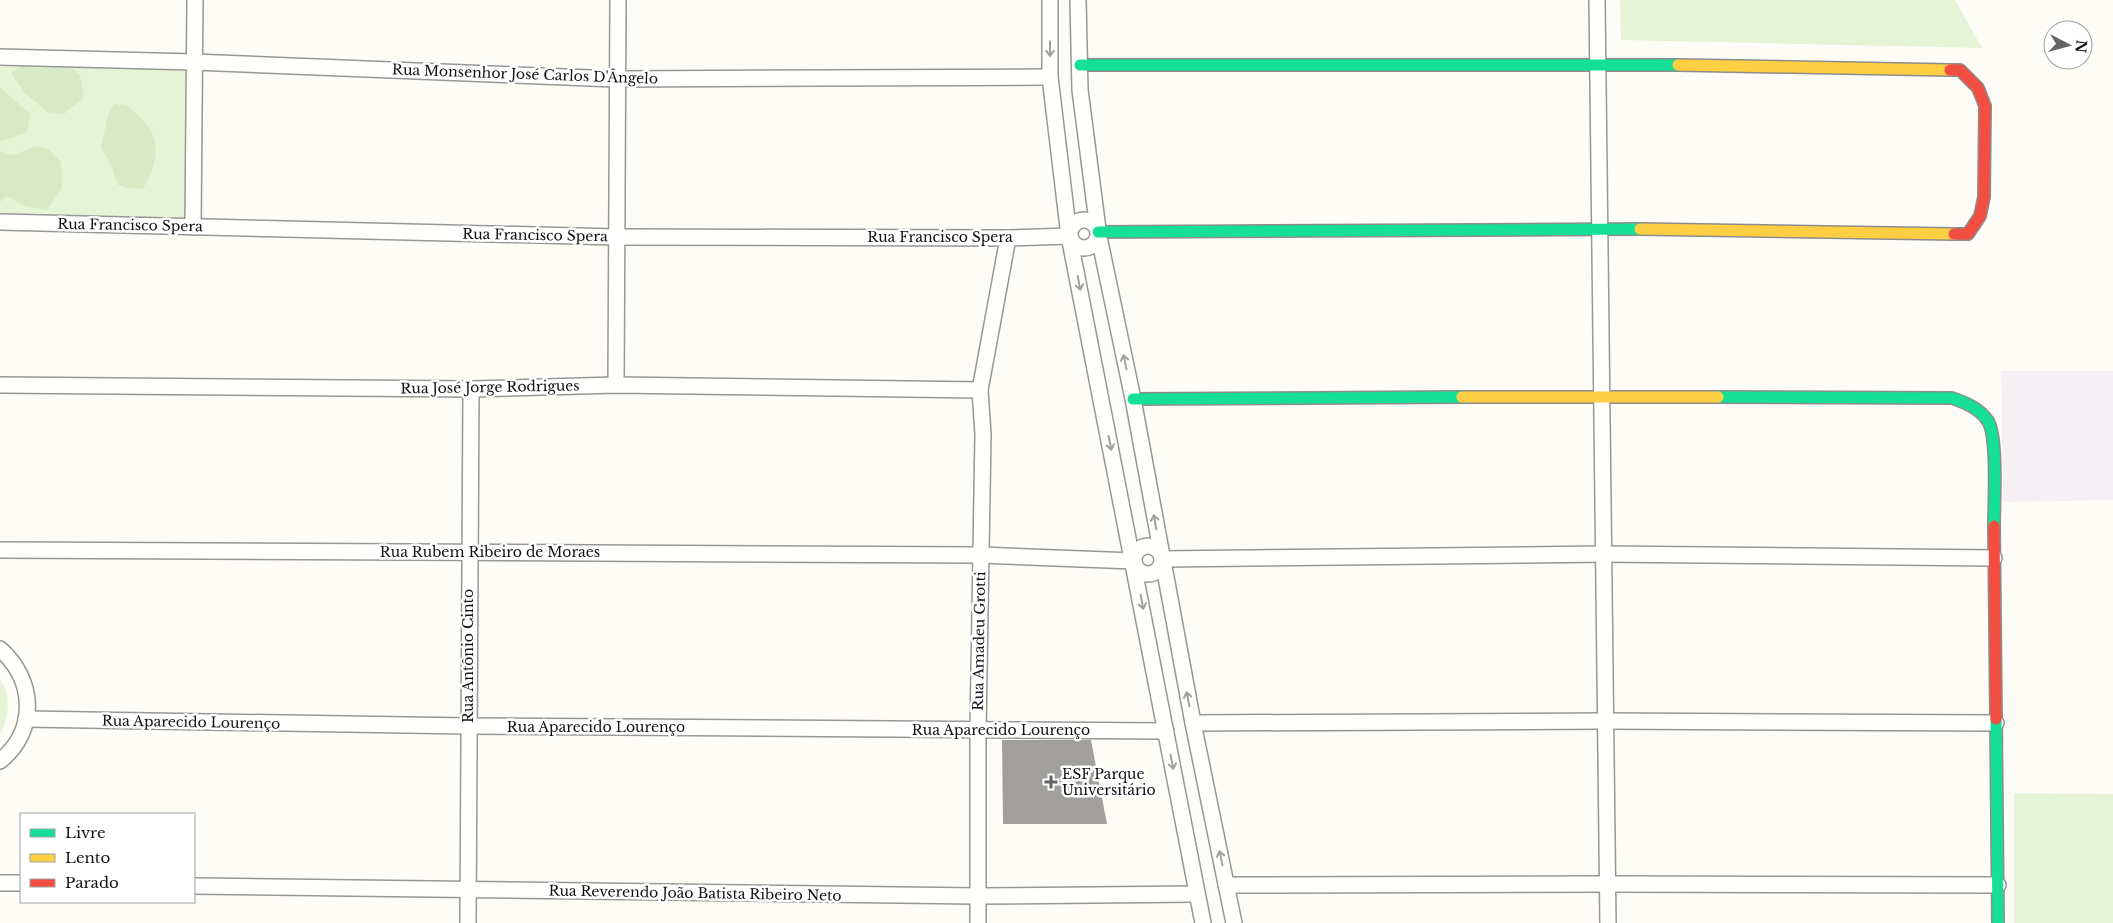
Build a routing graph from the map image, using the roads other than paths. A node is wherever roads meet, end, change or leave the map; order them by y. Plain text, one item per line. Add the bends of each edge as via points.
1 (195, 0) edge
2 (618, 0) edge
3 (1050, 0) edge
4 (1078, 0) edge
5 (1598, 0) edge
6 (0, 57) edge
7 (194, 62) junction
8 (1598, 64) junction
9 (1080, 65) junction
10 (1050, 77) junction
11 (616, 79) junction
12 (0, 222) edge
13 (193, 227) junction
14 (1600, 228) junction
15 (1098, 232) junction
16 (1069, 236) junction
17 (617, 237) junction
18 (1008, 238) junction
19 (0, 385) edge
20 (616, 385) junction
21 (471, 389) junction
22 (980, 390) junction
23 (1602, 396) junction
24 (1133, 399) junction
25 (0, 550) edge
26 (469, 552) junction
27 (1604, 554) junction
28 (980, 555) junction
29 (1994, 558) junction
30 (1162, 559) junction
31 (1134, 561) junction
32 (0, 649) edge
33 (26, 719) junction
34 (1606, 721) junction
35 (1192, 723) junction
36 (1996, 723) junction
37 (468, 726) junction
38 (978, 730) junction
39 (1166, 731) junction
40 (0, 761) edge
41 (0, 883) edge
42 (20, 883) edge
43 (1608, 884) junction
44 (1226, 885) junction
45 (195, 886) edge
46 (1998, 886) junction
47 (469, 890) junction
48 (1197, 894) junction
49 (977, 896) junction
50 (468, 923) edge
51 (978, 923) edge
52 (1203, 923) edge
53 (1234, 923) edge
54 (1608, 923) edge
55 (1998, 923) edge

1 - 7 street
2 - 11 street
3 -> 10 street
4 - 9 street
5 - 8 street
6 - 7 street, Rua Monsenhor José Carlos D'Ângelo
7 - 11 street, Rua Monsenhor José Carlos D'Ângelo
7 - 13 street
8 - 9 street
8 - 14 street
8 - 14 street via 1960,70 1978,88 1985,106 1983,202 1980,216 1968,234
9 - 15 street via 1080,90
10 - 11 street, Rua Monsenhor José Carlos D'Ângelo
10 - 16 street
11 - 17 street
12 - 13 street, Rua Francisco Spera
13 - 17 street, Rua Francisco Spera
14 - 15 street
14 - 23 street
15 - 16 street via 1096,241 1086,248 1073,244
15 - 16 street via 1089,220 1079,220 1072,226
24 -> 15 street
16 - 18 street, Rua Francisco Spera
16 -> 31 street
17 - 18 street, Rua Francisco Spera
17 - 20 street
18 - 22 street, Rua Amadeu Grotti
19 - 21 street, Rua José Jorge Rodrigues
20 - 21 street, Rua José Jorge Rodrigues
20 - 22 street, Rua José Jorge Rodrigues
21 - 26 street, Rua Antônio Cinto
22 - 28 street, Rua Amadeu Grotti via 983,434
23 - 24 street
23 - 27 street
23 - 29 street via 1952,398 1965,402 1984,415 1992,433
30 -> 24 street
25 - 26 street, Rua Rubem Ribeiro de Moraes
26 - 28 street, Rua Rubem Ribeiro de Moraes
26 - 37 street, Rua Antônio Cinto
27 - 29 street
27 - 30 street
27 - 34 street
28 - 31 street, Rua Rubem Ribeiro de Moraes
28 - 38 street, Rua Amadeu Grotti
29 - 36 street
30 - 31 street via 1158,570 1146,574 1140,572
35 -> 30 street
31 -> 39 street
32 - 33 street via 12,660 22,678 28,698
33 - 37 street, Rua Aparecido Lourenço
33 - 40 street via 16,744
34 - 35 street
34 - 36 street
34 - 43 street
44 -> 35 street
36 - 46 street
37 - 38 street, Rua Aparecido Lourenço
37 - 47 street, Rua Antônio Cinto
38 - 39 street, Rua Aparecido Lourenço
38 - 49 street, Rua Amadeu Grotti
39 -> 48 street
41 - 42 street
43 - 44 street
43 - 46 street
43 - 54 street
44 - 53 street
45 - 47 street, Rua Reverendo João Batista Ribeiro Neto
46 - 55 street
47 - 49 street, Rua Reverendo João Batista Ribeiro Neto
47 - 50 street, Rua Antônio Cinto
48 - 49 street, Rua Reverendo João Batista Ribeiro Neto
48 - 52 street
49 - 51 street, Rua Amadeu Grotti

